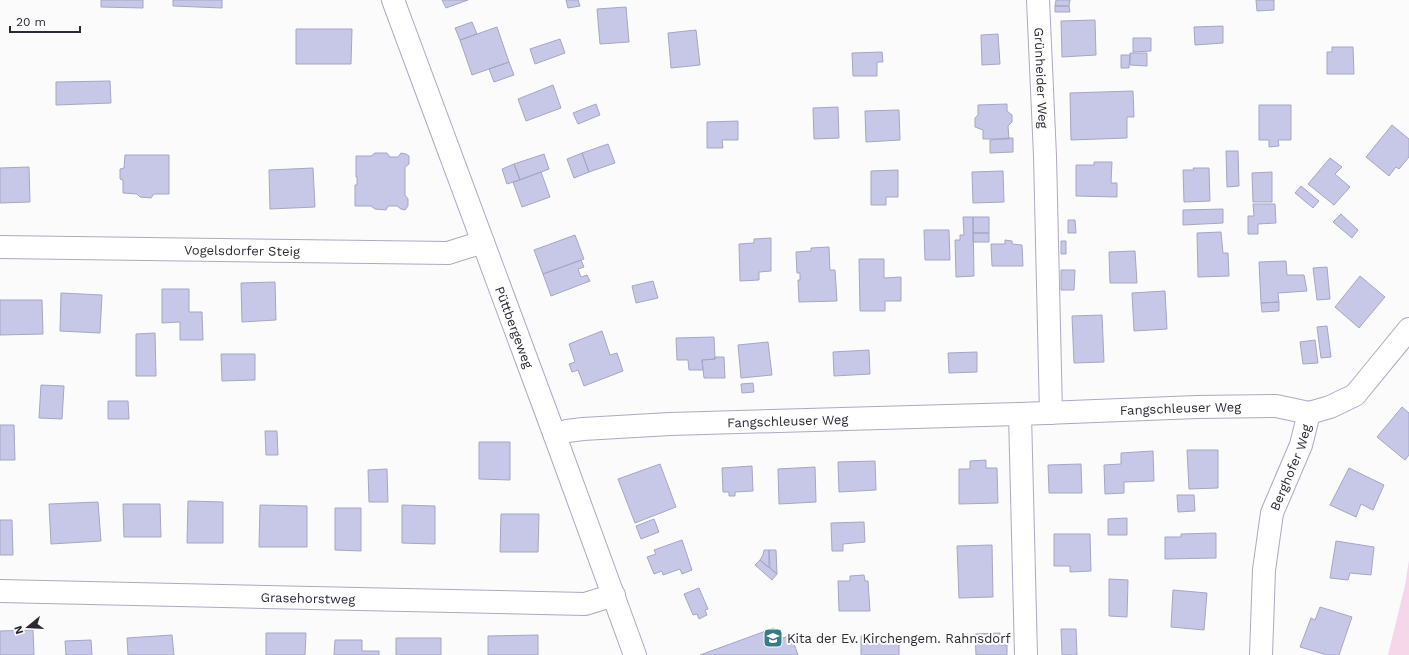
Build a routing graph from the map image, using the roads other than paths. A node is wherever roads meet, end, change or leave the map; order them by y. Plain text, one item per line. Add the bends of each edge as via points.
1 (393, 0) edge
2 (1038, 0) edge
3 (483, 242) junction
4 (0, 247) edge
5 (1409, 329) edge
6 (1051, 413) junction
7 (1309, 413) junction
8 (1020, 414) junction
9 (555, 436) junction
10 (0, 591) edge
11 (614, 595) junction
12 (635, 655) edge
13 (1026, 655) edge
14 (1261, 655) edge

1 - 3 street, Püttbergeweg
2 - 6 street, Grünheider Weg via 1045,156
3 - 4 street, Vogelsdorfer Steig via 448,253
3 - 9 street, Püttbergeweg
5 - 7 street, Berghofer Weg via 1355,396
6 - 7 street, Fangschleuser Weg via 1276,406
6 - 8 street, Fangschleuser Weg
7 - 14 street, Berghofer Weg via 1301,445 1272,513 1264,570
8 - 9 street, Fangschleuser Weg via 670,424 584,429
8 - 13 street
9 - 11 street, Püttbergeweg
10 - 11 street, Grasehorstweg via 585,604
11 - 12 street, Püttbergeweg

